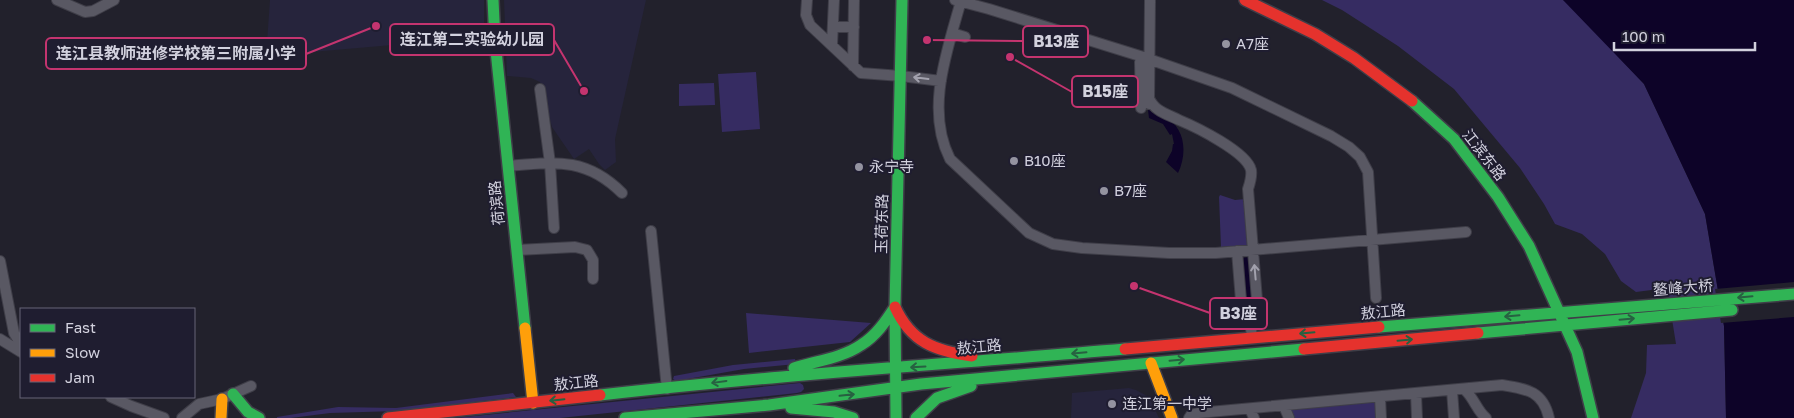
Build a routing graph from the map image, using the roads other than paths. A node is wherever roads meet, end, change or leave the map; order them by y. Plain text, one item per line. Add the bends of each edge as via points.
1 (57, 0) edge
2 (114, 0) edge
3 (493, 0) edge
4 (807, 0) edge
5 (834, 0) edge
6 (854, 0) edge
7 (902, 0) edge
8 (1150, 0) edge
9 (1244, 0) edge
10 (958, 1) edge
11 (833, 27) junction
12 (854, 27) junction
13 (952, 33) junction
14 (965, 37) dead end
15 (832, 45) junction
16 (1114, 54) dead end
17 (1143, 59) junction
18 (853, 66) junction
19 (901, 76) junction
20 (941, 81) junction
21 (540, 89) dead end
22 (550, 162) junction
23 (508, 166) junction
24 (622, 193) dead end
25 (554, 228) dead end
26 (651, 231) dead end
27 (1466, 232) dead end
28 (1373, 239) junction
29 (517, 250) junction
30 (1253, 250) junction
31 (1237, 251) junction
32 (0, 261) edge
33 (593, 280) dead end
34 (1794, 294) edge
35 (1376, 298) dead end
36 (1794, 305) edge
37 (895, 307) junction
38 (1574, 312) joint
39 (1560, 313) junction
40 (1250, 314) junction
41 (1578, 323) joint
42 (1565, 324) junction
43 (1252, 338) junction
44 (0, 339) edge
45 (20, 342) edge
46 (20, 351) edge
47 (1004, 359) junction
48 (1151, 363) junction
49 (896, 368) junction
50 (806, 374) junction
51 (767, 376) junction
52 (1006, 376) junction
53 (251, 386) dead end
54 (896, 388) junction
55 (667, 389) junction
56 (1452, 390) junction
57 (1465, 390) junction
58 (1416, 394) junction
59 (1380, 397) junction
60 (113, 398) edge
61 (223, 398) junction
62 (806, 399) junction
63 (533, 403) junction
64 (768, 405) junction
65 (1284, 406) junction
66 (1252, 413) edge
67 (1217, 415) edge
68 (164, 418) edge
69 (182, 418) edge
70 (212, 418) edge
71 (221, 418) edge
72 (259, 418) edge
73 (388, 418) edge
74 (625, 418) edge
75 (853, 418) edge
76 (896, 418) edge
77 (916, 418) edge
78 (1172, 418) edge
79 (1189, 418) edge
80 (1289, 418) edge
81 (1381, 418) edge
82 (1417, 418) edge
83 (1454, 418) edge
84 (1486, 418) edge
85 (1549, 418) edge
86 (1593, 418) edge

1 - 2 street via 85,12
3 - 23 main road, 荷滨路
4 - 15 street via 806,15 810,25
5 - 11 street
6 - 12 street
7 - 19 main road, 玉荷东路
8 - 17 street
9 - 39 main road, 江滨东路 via 1315,34 1354,58 1411,100 1454,138 1529,246
10 - 13 street
10 - 17 street
11 - 12 street
11 - 15 street
12 - 18 street
13 - 14 street
13 - 20 street
15 - 18 street
16 - 17 street
17 - 28 street via 1232,88 1349,147 1360,157 1368,172
17 - 30 street via 1146,104 1230,147 1251,168 1248,189
18 - 19 street via 861,73
20 -> 19 street
19 - 37 main road, 玉荷东路
20 - 31 street via 939,130 950,159 1029,233 1053,244 1082,248 1192,253
21 - 22 street
22 - 23 street
22 - 24 street via 584,167 599,174
22 - 25 street
23 - 29 main road, 荷滨路
26 - 55 street
27 - 28 street
28 - 30 street
28 - 35 street
29 - 33 street via 574,247 587,250 593,260
29 - 63 main road, 荷滨路
30 - 31 street
40 -> 30 street via 1258,312
31 - 40 street via 1242,313
32 - 45 street via 14,333
34 -> 38 main road, 鳌峰大桥
41 -> 36 main road, 鳌峰大桥
37 - 47 main road via 913,335 934,348
37 - 49 main road, 玉荷东路
37 - 51 main road via 873,335 855,349
38 - 39 main road, 敖江路
39 - 42 main road, 江滨东路
39 -> 43 main road, 敖江路
40 - 43 street
41 - 42 main road, 敖江路
48 -> 42 main road, 敖江路
42 - 86 main road, 江滨东路 via 1577,352
43 -> 47 main road, 敖江路
44 - 46 street
47 -> 49 main road, 敖江路
48 - 52 main road, 敖江路
48 - 78 main road
49 - 50 main road, 敖江路
49 - 54 main road, 玉荷东路
50 - 51 main road, 敖江路
50 - 62 main road via 814,376 819,382 819,389
51 -> 55 main road, 敖江路
52 - 54 main road, 敖江路
52 - 77 main road via 937,398
53 - 61 street
62 -> 54 main road, 敖江路
54 - 76 main road, 玉荷东路
55 -> 63 main road, 敖江路
56 - 57 street
56 - 58 street
56 - 83 street
57 - 84 street
57 - 85 street via 1502,385 1536,393 1547,407
58 - 59 street
58 - 82 street
59 - 65 street
59 - 81 street
60 - 68 street
61 - 69 street via 199,404
61 - 70 main road
61 - 71 main road
61 - 72 main road
62 - 64 main road, 敖江路
63 - 73 main road, 敖江路
64 - 74 main road, 敖江路
64 - 75 main road via 834,412
65 - 66 street
65 - 80 street
66 - 67 street
67 - 79 street via 1198,413

